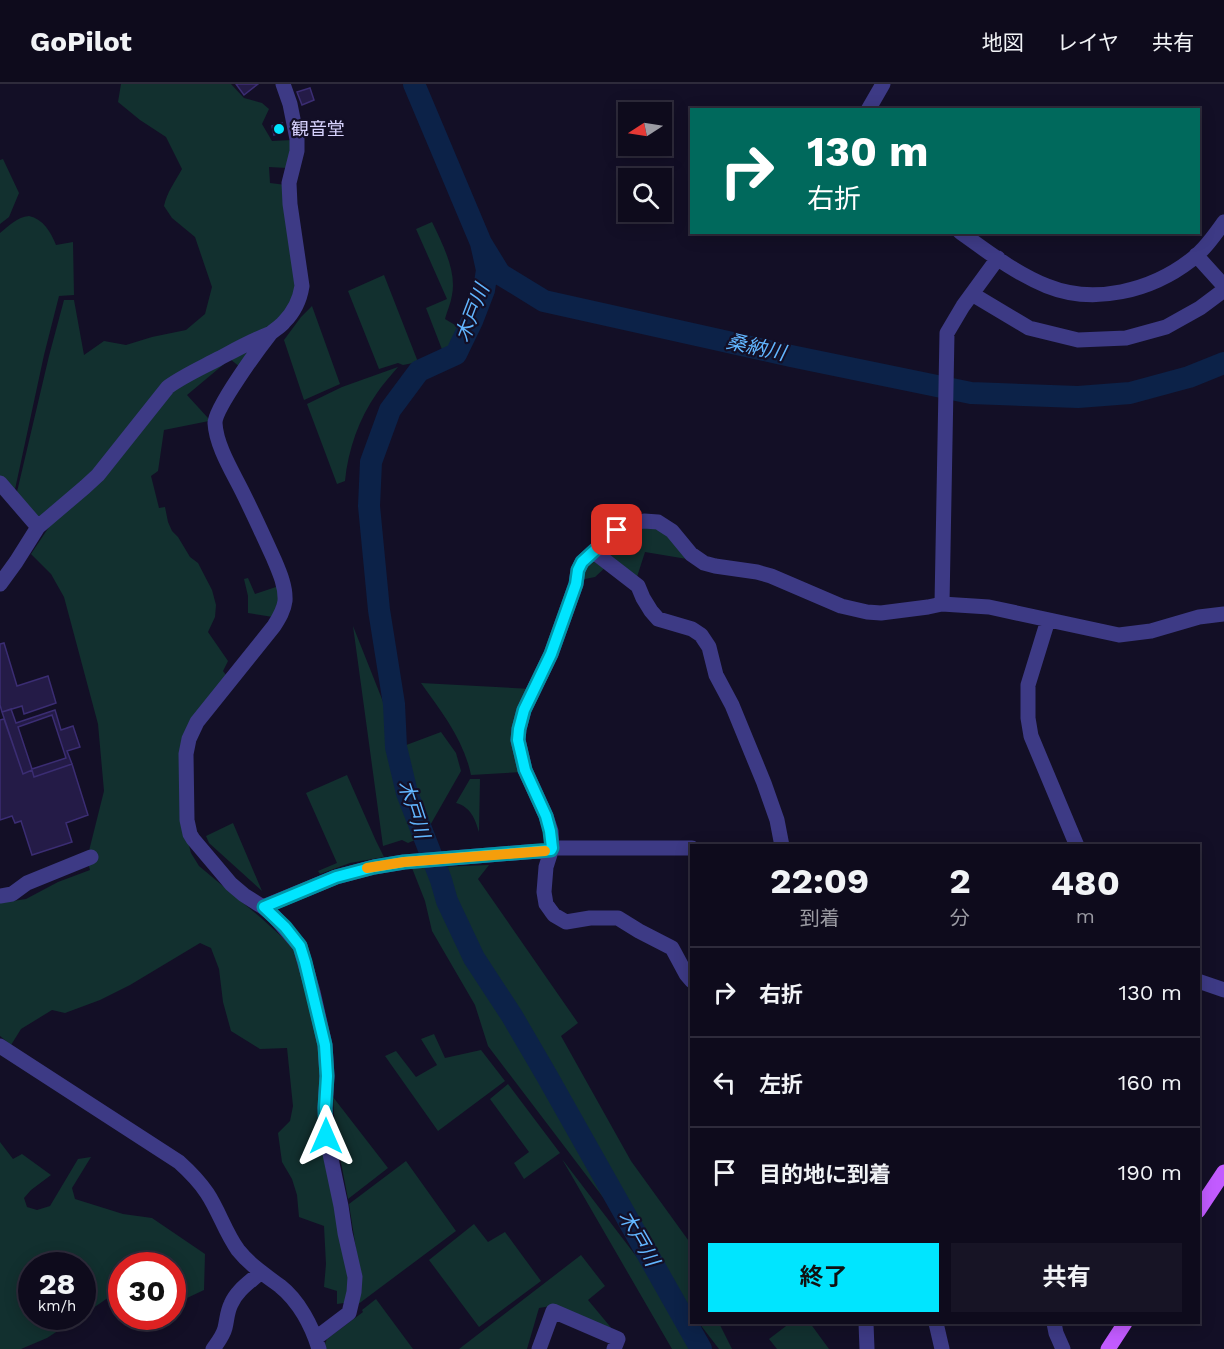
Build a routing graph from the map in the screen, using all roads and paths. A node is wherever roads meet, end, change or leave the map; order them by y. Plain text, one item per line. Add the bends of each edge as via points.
1 (283, 84) edge
2 (883, 84) edge
3 (869, 108) edge
4 (1224, 222) edge
5 (963, 234) edge
6 (1196, 255) junction
7 (998, 258) junction
8 (1224, 285) edge
9 (1224, 290) edge
10 (972, 294) junction
11 (271, 333) junction
12 (0, 483) edge
13 (38, 528) junction
14 (594, 552) junction
15 (0, 584) edge
16 (942, 604) junction
17 (1224, 614) edge
18 (1048, 620) junction
19 (782, 844) edge
20 (1076, 844) edge
21 (690, 848) edge
22 (552, 849) junction
23 (91, 856) dead end
24 (0, 896) edge
25 (264, 907) junction
26 (690, 979) edge
27 (1200, 982) edge
28 (1224, 990) edge
29 (0, 1046) edge
30 (1224, 1173) edge
31 (1200, 1208) edge
32 (261, 1272) junction
33 (866, 1324) edge
34 (936, 1324) edge
35 (1054, 1324) edge
36 (1124, 1324) edge
37 (317, 1344) edge
38 (1062, 1348) edge
39 (213, 1349) edge
40 (539, 1349) edge
41 (614, 1349) edge
42 (867, 1349) edge
43 (942, 1349) edge
44 (1108, 1349) edge

1 - 11 street via 297,139 289,183 302,286 291,314
2 - 3 street
4 - 6 street
5 - 7 street
6 - 7 street via 1165,277 1144,286 1096,294 1049,287
6 - 8 street
7 - 10 street
9 - 10 street via 1166,327 1126,338 1078,340 1029,328
10 - 16 street via 947,333
11 - 13 street via 168,387 98,475
11 - 25 street via 223,401 215,424 228,464 280,574 285,602 274,626 197,722 186,754 189,834 231,884
12 - 13 street
13 - 15 street
14 - 16 street via 629,524 654,521 665,525 704,563 771,576 841,606 881,613
14 - 19 street via 638,586 658,619 701,634 766,790
14 - 22 street via 578,570 551,654 519,729 525,770 546,816
16 - 18 street via 989,607
17 - 18 street via 1119,635
18 - 20 street via 1028,685 1028,718 1031,736
21 - 22 street
22 - 25 street via 374,867 336,877
22 - 26 street via 544,892 554,915 566,922 618,918 672,948
23 - 24 street
25 - 37 street via 300,946 313,992 325,1045 326,1136 355,1277 354,1310
27 - 28 street
29 - 32 street via 179,1162 208,1194 238,1250
30 - 31 main road
32 - 37 street via 292,1299
32 - 39 street via 231,1302 226,1327
33 - 42 street
34 - 43 street
35 - 38 street
36 - 44 main road
40 - 41 street via 553,1311 618,1339

